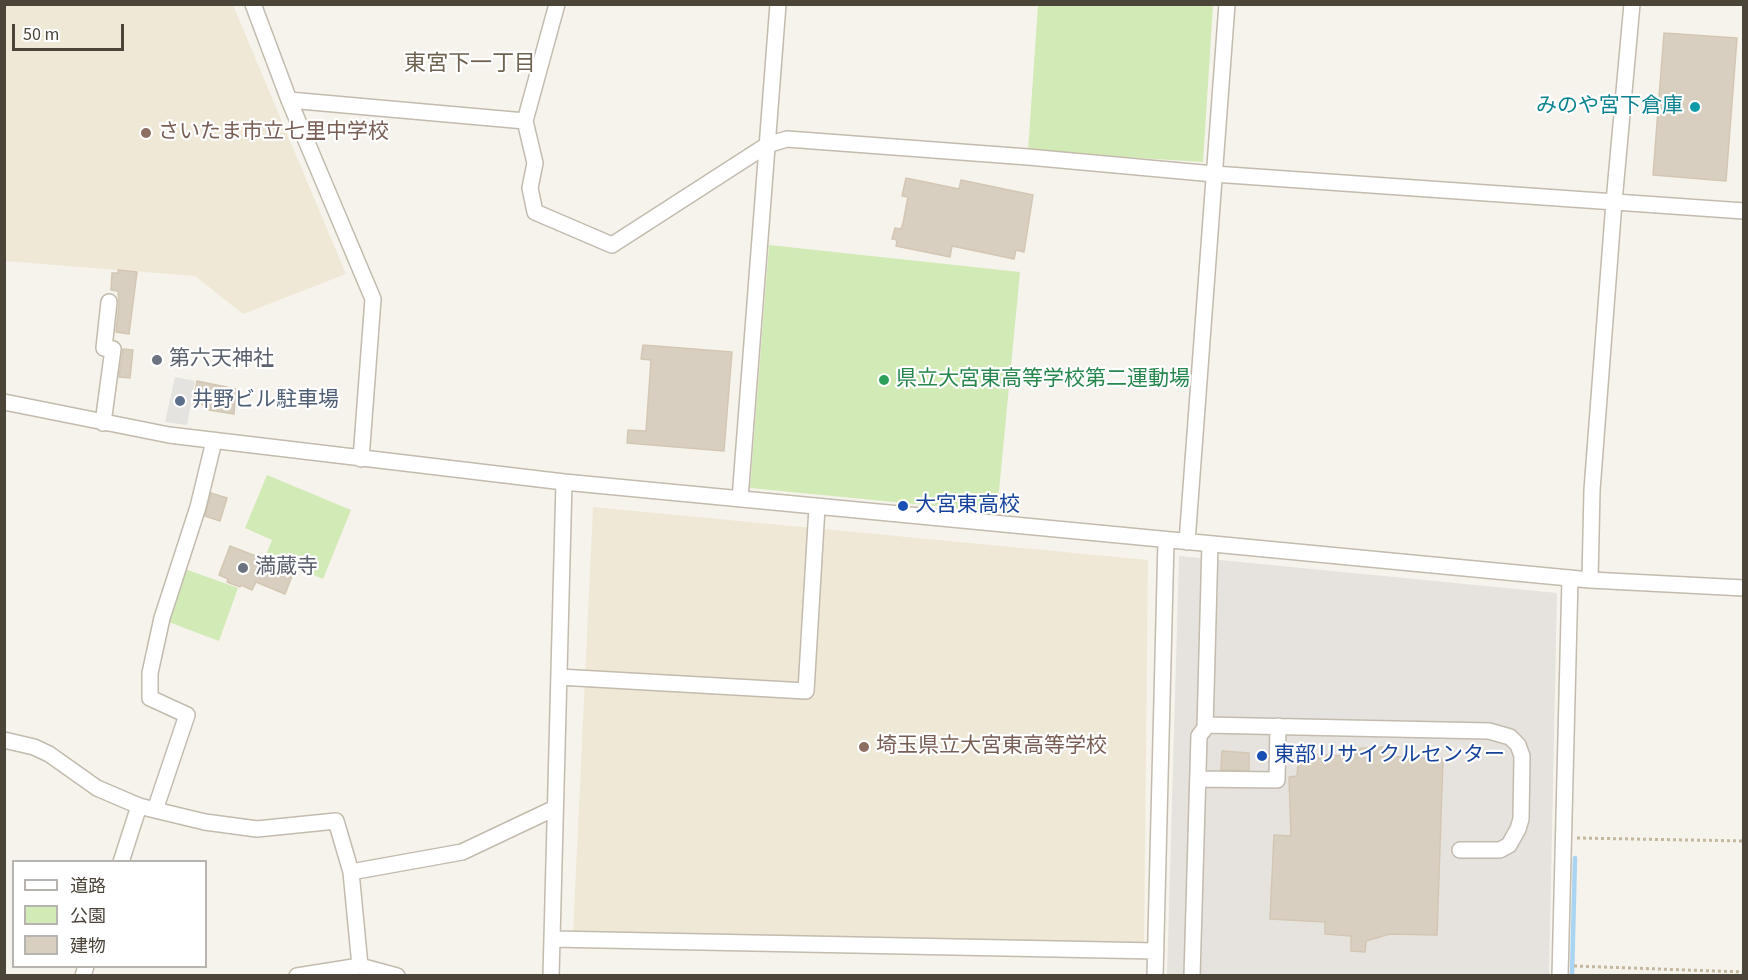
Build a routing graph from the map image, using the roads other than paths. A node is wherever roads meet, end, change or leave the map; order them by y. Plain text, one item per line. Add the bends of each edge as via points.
1 (253, 4) edge
2 (557, 4) edge
3 (778, 4) edge
4 (1227, 4) edge
5 (1632, 4) edge
6 (289, 100) junction
7 (525, 121) junction
8 (767, 145) junction
9 (1214, 174) junction
10 (1614, 202) junction
11 (1743, 211) edge
12 (110, 302) dead end
13 (4, 402) edge
14 (103, 423) junction
15 (214, 441) junction
16 (361, 459) junction
17 (564, 482) junction
18 (740, 499) junction
19 (817, 507) junction
20 (1166, 540) junction
21 (1187, 542) junction
22 (1210, 544) junction
23 (1570, 578) junction
24 (1590, 580) junction
25 (1743, 588) edge
26 (559, 677) junction
27 (1205, 725) junction
28 (1278, 726) junction
29 (4, 740) edge
30 (1198, 779) junction
31 (139, 806) junction
32 (555, 808) junction
33 (155, 810) junction
34 (1460, 850) dead end
35 (120, 860) edge
36 (351, 872) junction
37 (552, 939) junction
38 (1156, 951) junction
39 (360, 966) junction
40 (1560, 970) edge
41 (297, 975) edge
42 (397, 975) edge
43 (551, 975) edge
44 (1155, 975) edge
45 (1192, 975) edge

1 - 6 street
2 - 7 street
3 - 8 street
4 - 9 street
5 - 10 street
6 - 7 street
6 - 16 street via 373,299
7 - 8 street via 534,164 530,188 535,212 612,245
8 - 9 street via 787,139
8 - 18 street
9 - 10 street
9 - 21 street
10 - 11 street
10 - 24 street via 1592,490
12 - 14 street via 104,348 113,349
13 - 14 street
14 - 15 street
15 - 16 street
15 - 33 street via 198,507 162,618 150,673 150,698 187,715
16 - 17 street
17 - 18 street
17 - 26 street
18 - 19 street
19 - 20 street
19 - 26 street via 806,691
20 - 21 street
20 - 38 street
21 - 22 street
22 - 23 street
22 - 27 street
23 - 24 street
23 - 40 street
24 - 25 street
26 - 32 street
27 - 28 street
27 - 30 street via 1199,736
28 - 30 street via 1277,780
28 - 34 street via 1489,731 1510,737 1522,756 1518,829 1509,845 1500,850
29 - 31 street via 49,754 97,788
30 - 45 street
31 - 33 street
31 - 35 street
32 - 36 street via 462,852
32 - 37 street
33 - 36 street via 256,829 336,821
36 - 39 street
37 - 38 street
37 - 43 street
38 - 44 street
39 - 41 street
39 - 42 street

